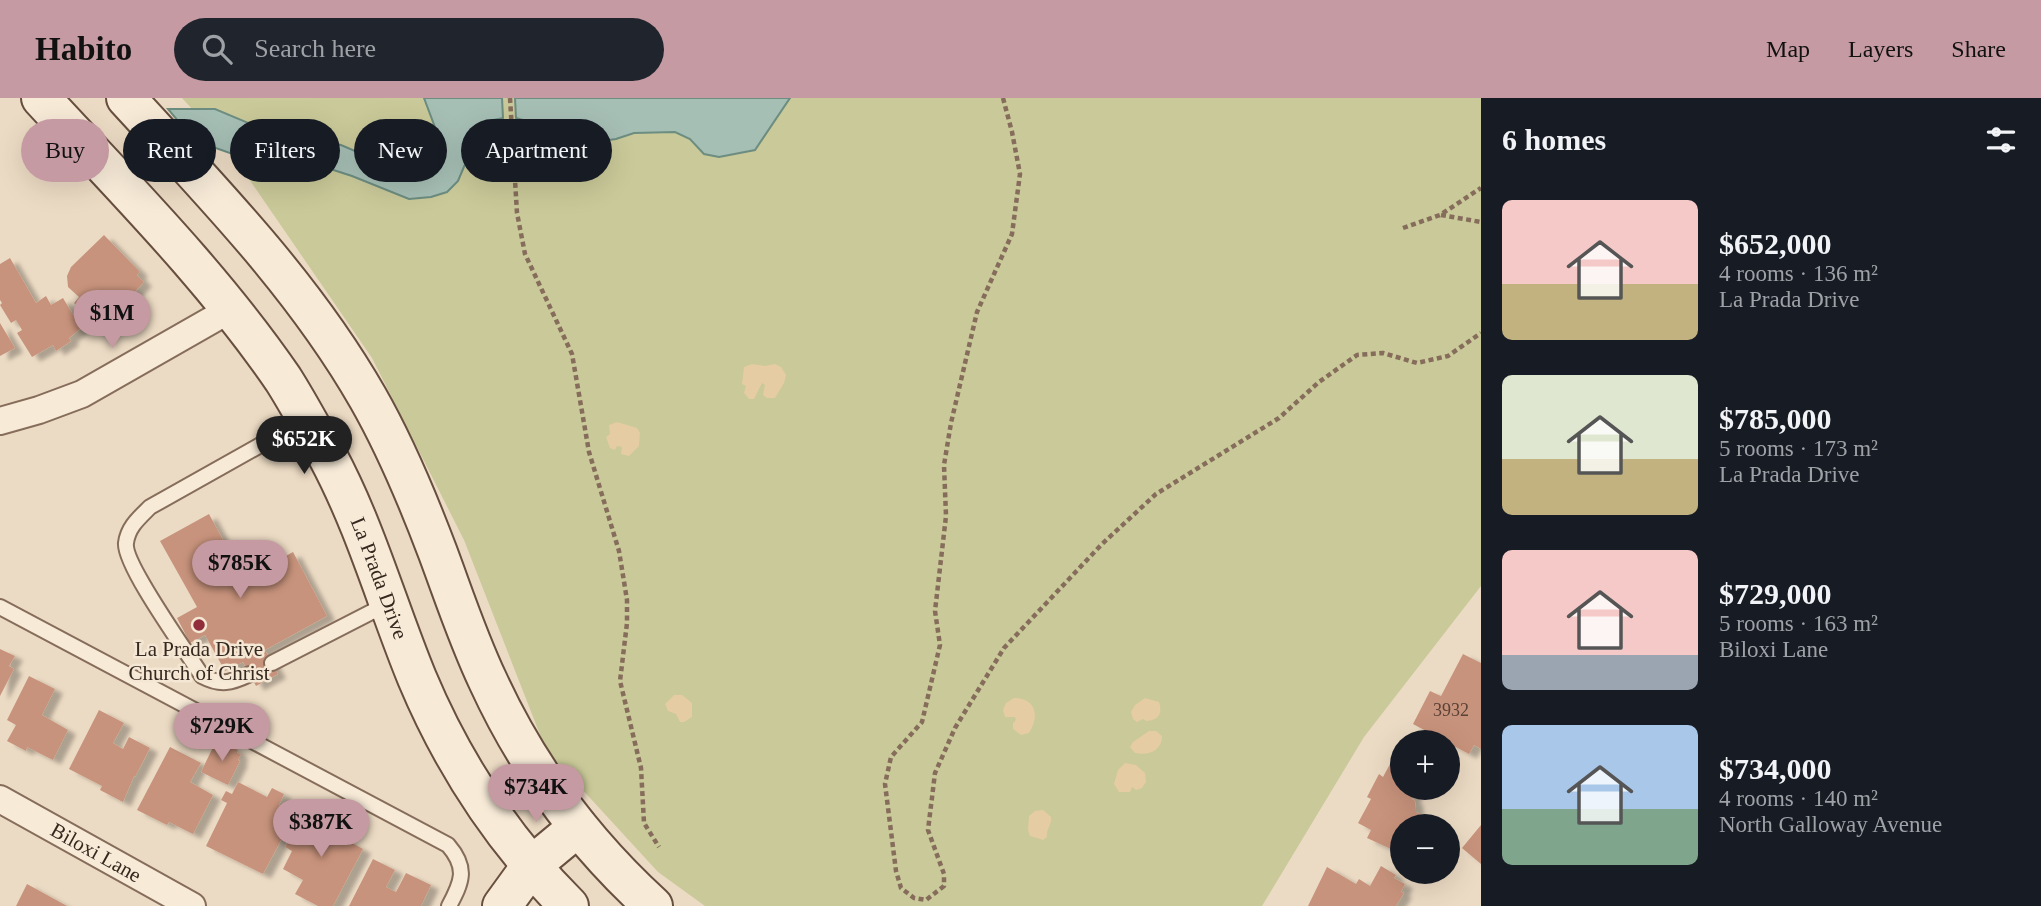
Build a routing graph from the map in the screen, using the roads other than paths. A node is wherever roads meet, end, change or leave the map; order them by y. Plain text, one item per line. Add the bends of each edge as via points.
1 (41, 98) edge
2 (126, 98) edge
3 (231, 309) junction
4 (306, 419) junction
5 (0, 421) edge
6 (390, 603) junction
7 (0, 607) edge
8 (272, 663) dead end
9 (250, 674) dead end
10 (0, 799) edge
11 (578, 827) junction
12 (531, 866) junction
13 (612, 866) junction
14 (192, 906) edge
15 (449, 906) edge
16 (502, 906) edge
17 (569, 906) edge
18 (576, 906) edge
19 (653, 906) edge

1 - 3 main road, La Prada Drive
2 - 11 main road via 282,272 368,399 416,497 499,705
3 - 4 main road, La Prada Drive
3 - 5 street via 82,394
4 - 6 main road, La Prada Drive via 350,502
4 - 9 lane via 150,507 131,525 126,540 125,552 202,676 215,683 232,683
6 - 8 lane
6 - 12 main road, La Prada Drive via 416,674 453,753 486,807
7 - 15 lane via 448,845 461,870 461,884
10 - 14 street, Biloxi Lane
11 - 12 main road
11 - 13 main road
12 - 16 main road
12 - 17 main road, La Prada Drive
13 - 18 main road
13 - 19 main road

